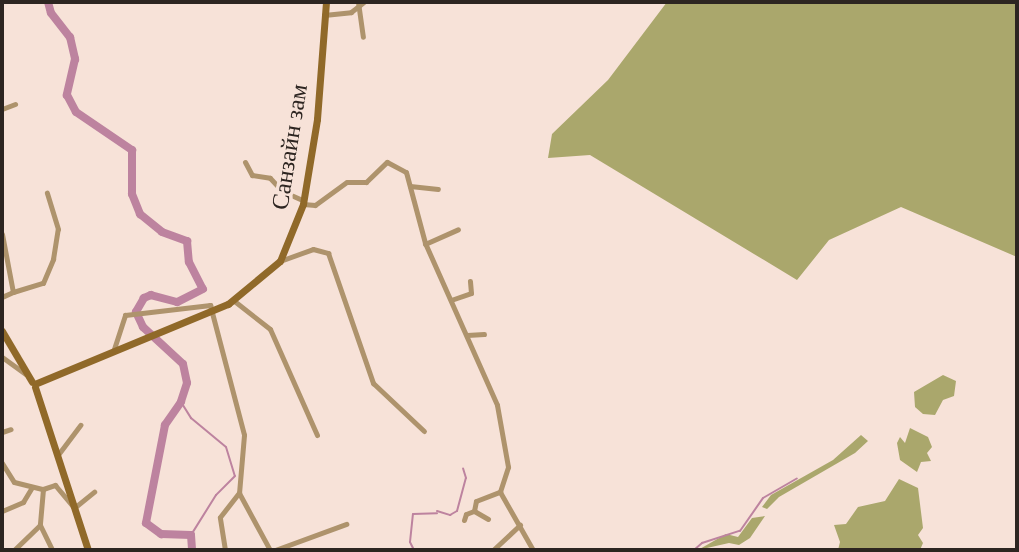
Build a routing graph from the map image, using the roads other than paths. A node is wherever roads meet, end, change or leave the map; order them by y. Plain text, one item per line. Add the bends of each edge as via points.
1 (326, 2) edge
2 (364, 2) edge
3 (358, 5) edge
4 (324, 15) junction
5 (363, 37) dead end
6 (15, 104) dead end
7 (2, 109) edge
8 (245, 162) dead end
9 (410, 186) junction
10 (438, 189) dead end
11 (47, 193) dead end
12 (304, 203) junction
13 (458, 229) dead end
14 (2, 234) edge
15 (425, 244) junction
16 (280, 261) junction
17 (470, 281) dead end
18 (13, 292) junction
19 (2, 297) edge
20 (233, 300) junction
21 (451, 300) junction
22 (213, 311) junction
23 (2, 331) edge
24 (484, 334) dead end
25 (467, 335) junction
26 (113, 352) junction
27 (2, 357) edge
28 (25, 374) junction
29 (35, 384) junction
30 (80, 425) dead end
31 (11, 429) dead end
32 (424, 431) dead end
33 (2, 432) edge
34 (317, 435) dead end
35 (57, 456) junction
36 (2, 463) edge
37 (32, 487) junction
38 (43, 489) junction
39 (94, 492) dead end
40 (500, 492) junction
41 (239, 493) junction
42 (74, 508) junction
43 (2, 511) edge
44 (474, 511) junction
45 (488, 519) dead end
46 (464, 520) dead end
47 (346, 524) dead end
48 (40, 525) junction
49 (520, 525) junction
50 (14, 550) edge
51 (52, 550) edge
52 (88, 550) edge
53 (225, 550) edge
54 (273, 550) edge
55 (493, 550) edge
56 (533, 550) edge

1 - 4 main road, Санзайн зам
2 - 3 street
3 - 4 street
3 - 5 street
4 - 12 main road, Санзайн зам via 317,119
6 - 7 street
8 - 12 street via 252,175 270,178
9 - 10 street
9 - 12 street via 406,172 387,162 366,182 347,182 315,205
9 - 15 street
11 - 18 street via 58,229 53,259 43,283
12 - 16 main road, Санзайн зам
13 - 15 street
14 - 18 street
15 - 21 street
16 - 20 main road, Санзайн зам
16 - 32 street via 313,249 328,253 373,383
17 - 21 street via 471,293
18 - 19 street
20 - 22 main road, Санзайн зам
20 - 34 street via 270,329
21 - 25 street
22 - 26 main road, Санзайн зам
22 - 26 street via 204,303 125,314
22 - 41 street via 244,435
23 - 28 main road
24 - 25 street
25 - 40 street via 497,405 508,467
26 - 29 main road
27 - 28 street
28 - 29 main road
29 - 35 main road
30 - 35 street
31 - 33 street
35 - 42 main road
36 - 37 street via 14,482
37 - 38 street
37 - 43 street via 23,502
38 - 42 street via 55,485
38 - 48 street
39 - 42 street
40 - 44 street via 476,500
40 - 49 street
41 - 53 street via 220,517
41 - 54 street
42 - 52 main road
44 - 45 street
44 - 46 street
47 - 54 street
48 - 50 street
48 - 51 street
49 - 55 street
49 - 56 street

